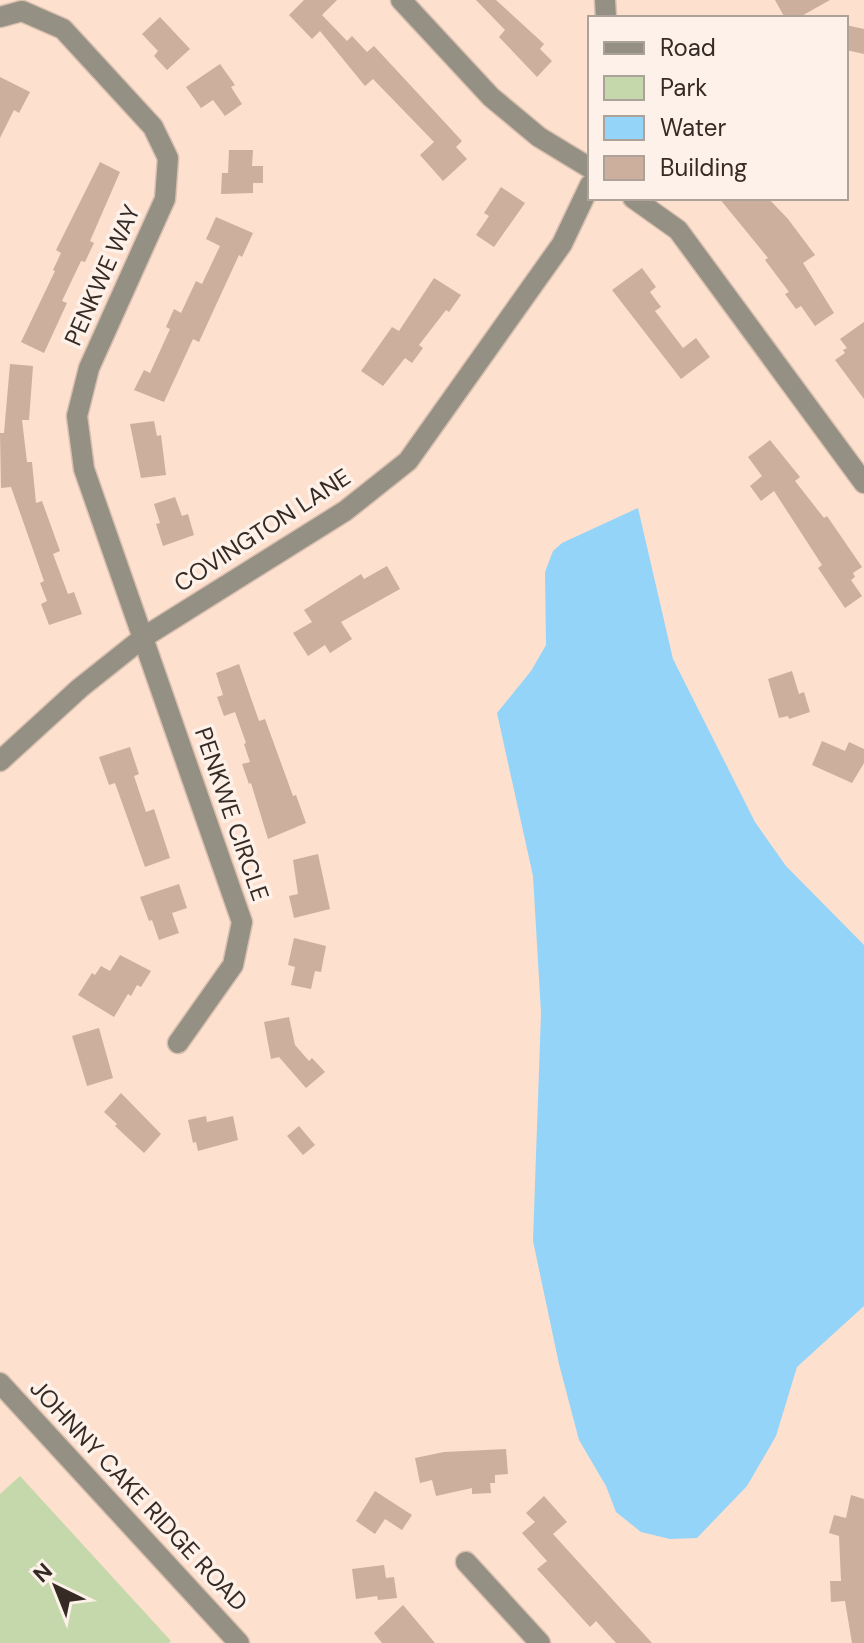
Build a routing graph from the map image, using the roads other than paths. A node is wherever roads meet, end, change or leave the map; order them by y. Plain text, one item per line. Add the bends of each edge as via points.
1 (401, 0) edge
2 (0, 17) edge
3 (588, 167) edge
4 (588, 189) edge
5 (636, 200) edge
6 (864, 483) edge
7 (144, 637) junction
8 (0, 761) edge
9 (178, 1043) dead end
10 (0, 1383) edge
11 (466, 1562) dead end
12 (239, 1643) edge
13 (540, 1643) edge

1 - 3 street via 491,97 539,137
2 - 7 street, PENKWE WAY via 22,11 63,29 153,127 168,158 165,199 89,368 77,416 84,469
4 - 7 street, COVINGTON LANE via 562,244 408,461 345,511
5 - 6 street via 678,230
7 - 8 street, COVINGTON LANE
7 - 9 street, PENKWE CIRCLE via 242,922 233,965
10 - 12 street, JOHNNY CAKE RIDGE ROAD
11 - 13 street

